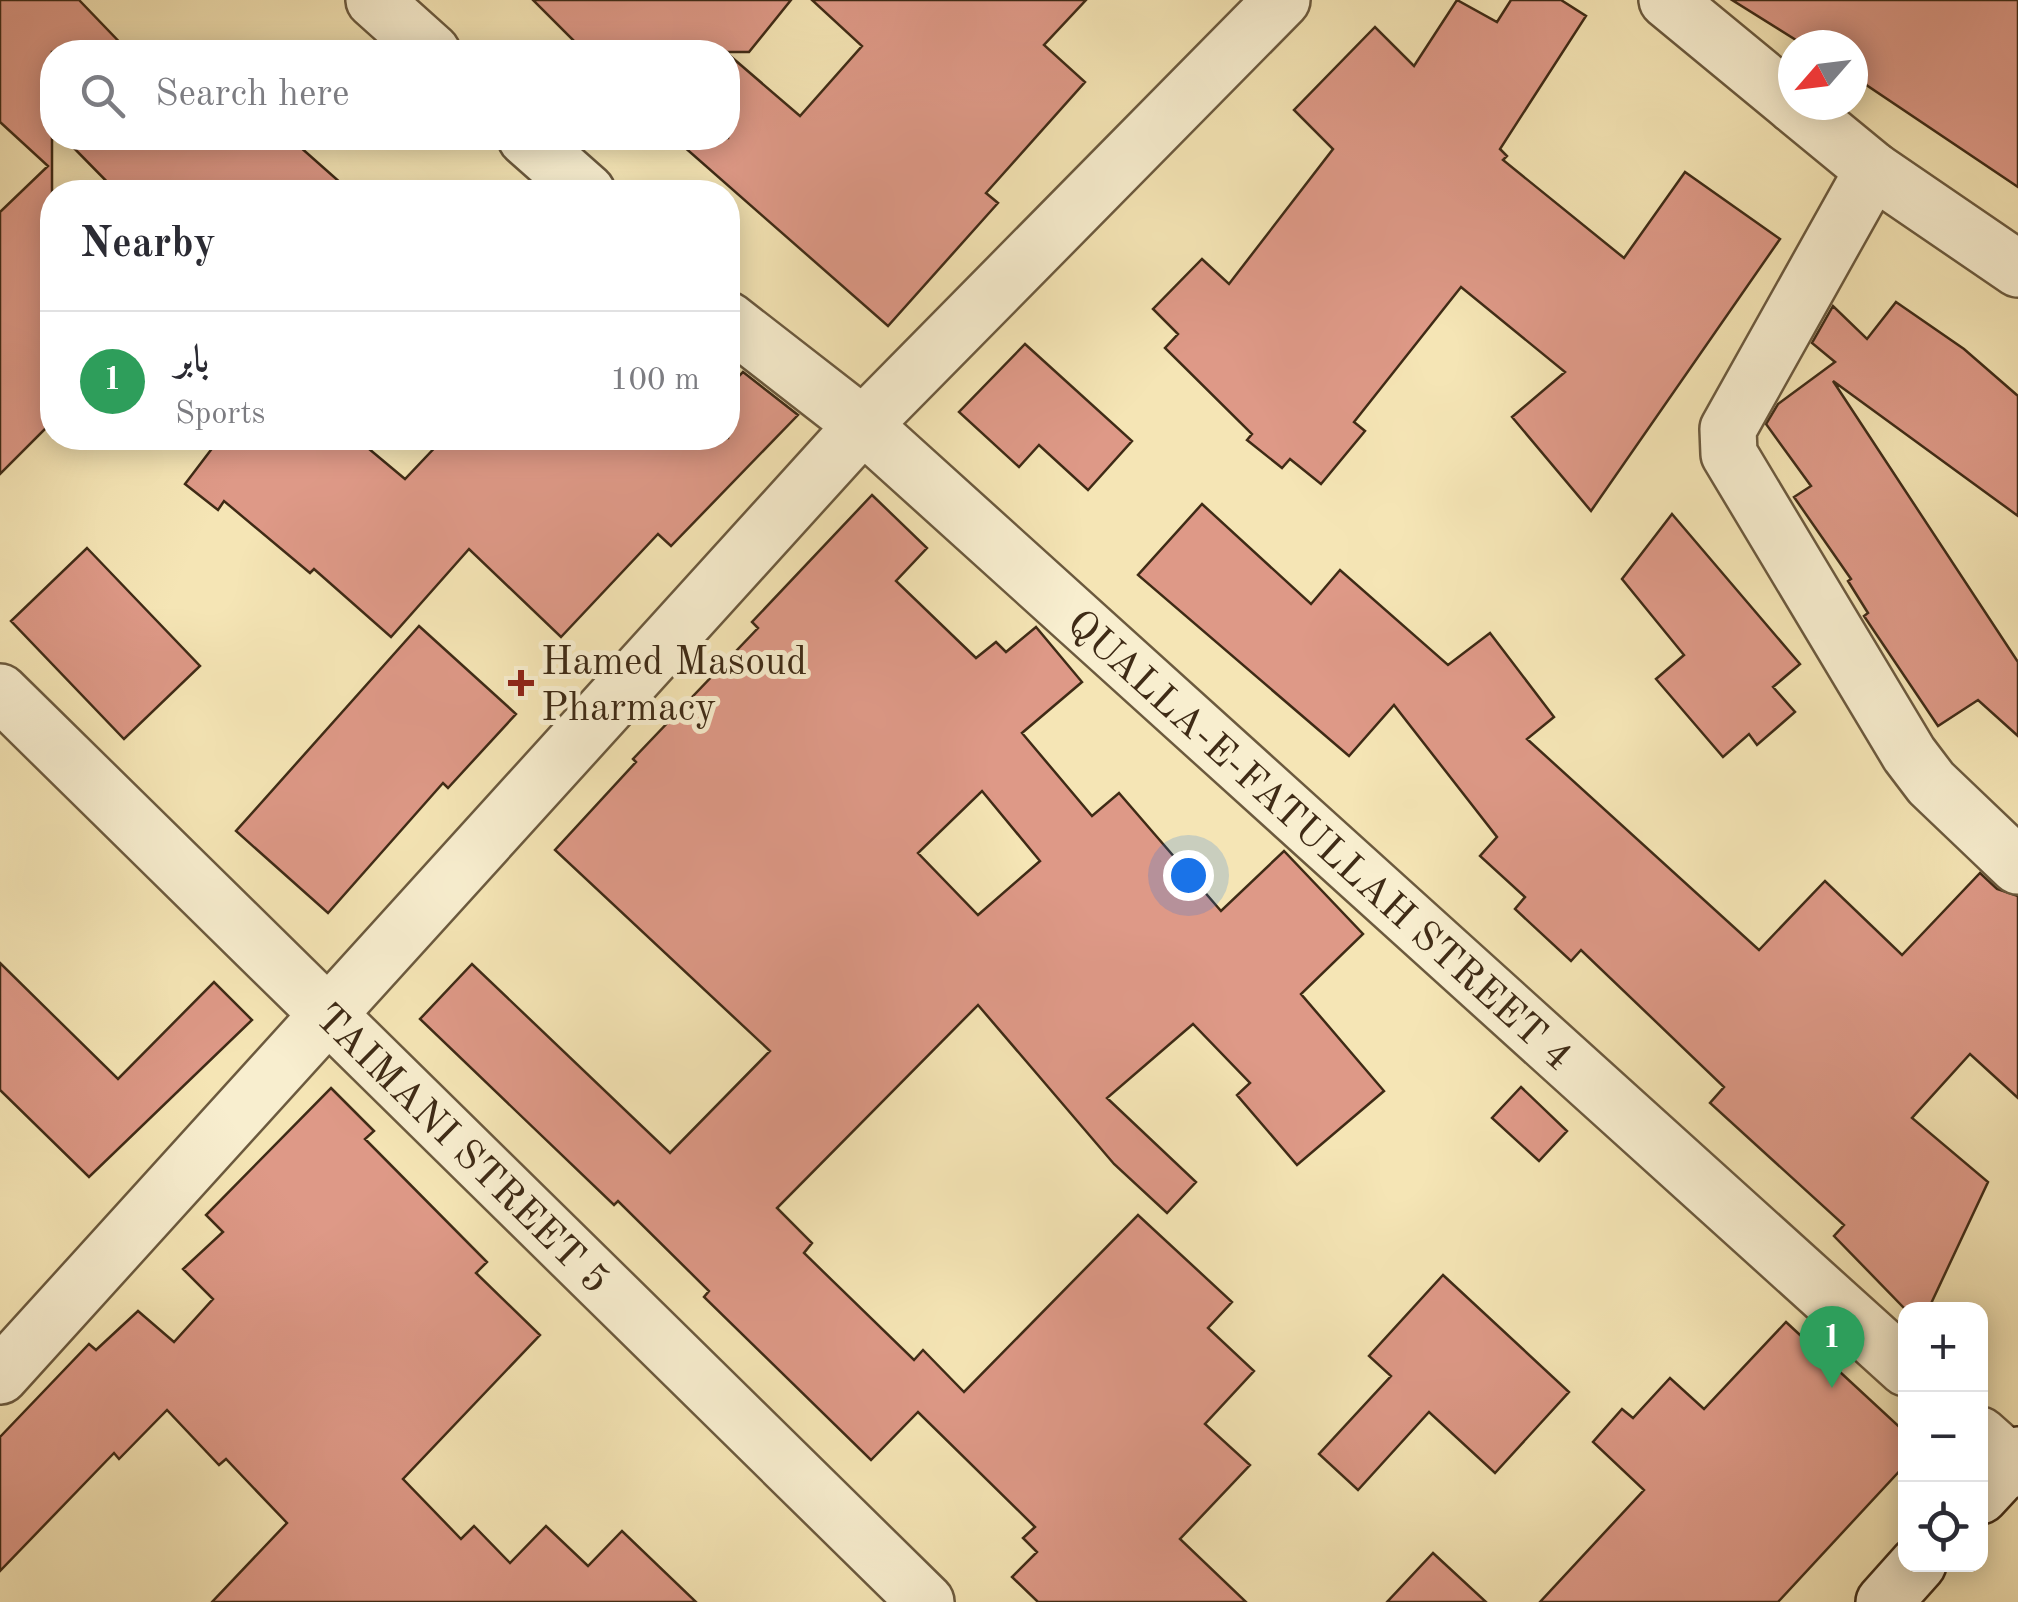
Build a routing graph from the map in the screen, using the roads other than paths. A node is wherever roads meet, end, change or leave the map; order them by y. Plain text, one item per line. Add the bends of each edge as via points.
1 (374, 0) edge
2 (1282, 0) edge
3 (1667, 0) edge
4 (419, 40) edge
5 (1778, 92) edge
6 (1811, 120) edge
7 (540, 150) edge
8 (1873, 170) junction
9 (573, 180) edge
10 (2018, 269) edge
11 (740, 329) edge
12 (863, 425) junction
13 (0, 692) edge
14 (2018, 866) edge
15 (326, 1017) junction
16 (1898, 1361) edge
17 (0, 1376) edge
18 (1911, 1572) edge
19 (926, 1602) edge
20 (1884, 1602) edge

1 - 4 street
2 - 12 street
3 - 5 street
6 - 8 street
7 - 9 street
8 - 10 street
8 - 14 street via 1728,430 1729,454 1908,754
11 - 12 street, QUALLA-E-FATULLAH STREET 4
12 - 15 street
12 - 16 street, QUALLA-E-FATULLAH STREET 4
13 - 15 street, TAIMANI STREET 5
15 - 17 street
15 - 19 street, TAIMANI STREET 5
18 - 20 street

